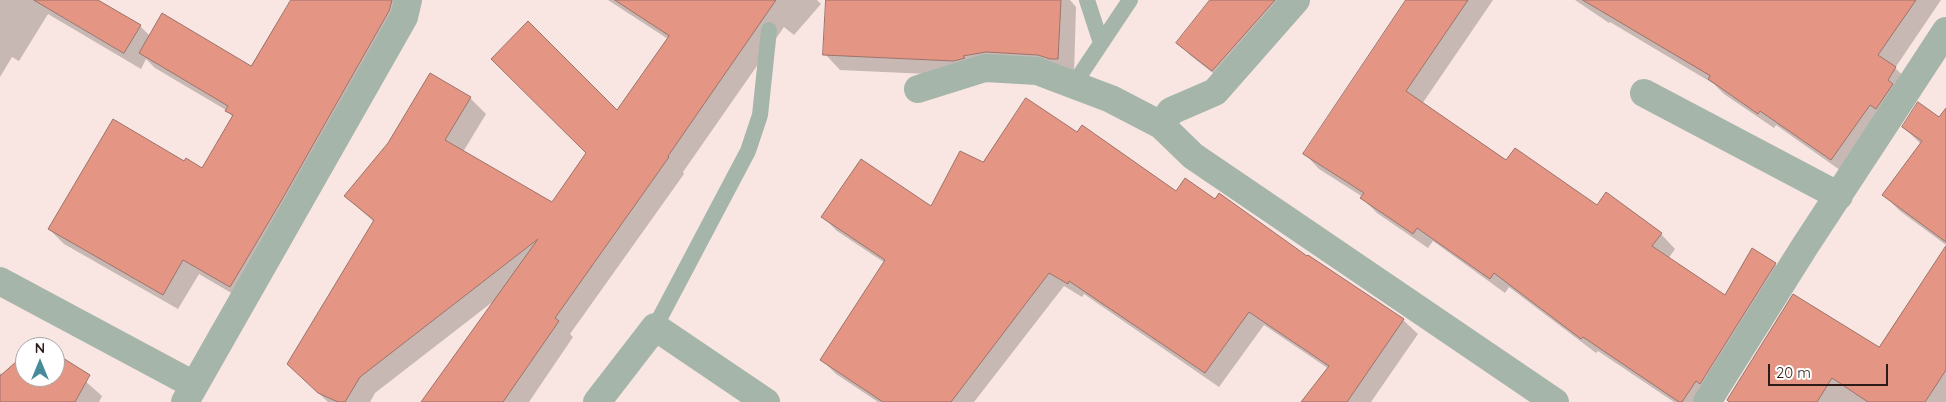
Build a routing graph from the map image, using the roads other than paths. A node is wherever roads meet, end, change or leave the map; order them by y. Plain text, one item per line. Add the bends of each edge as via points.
1 (408, 0) edge
2 (1087, 0) edge
3 (1130, 0) edge
4 (1296, 0) edge
5 (769, 30) dead end
6 (1946, 31) edge
7 (1102, 43) junction
8 (1074, 84) junction
9 (918, 89) dead end
10 (1644, 93) dead end
11 (1161, 124) junction
12 (1839, 196) junction
13 (0, 281) edge
14 (655, 328) junction
15 (190, 394) edge
16 (1549, 401) edge
17 (596, 402) edge
18 (766, 402) edge
19 (1707, 402) edge

1 - 15 street via 404,17
2 - 7 lane
3 - 7 lane
4 - 11 street via 1215,92 1171,111
5 - 14 lane via 760,115 748,150
6 - 12 street
7 - 8 lane
8 - 9 street via 1037,71 985,68
8 - 11 street
10 - 12 street
11 - 16 street via 1193,156
12 - 19 street
13 - 15 street
14 - 17 street
14 - 18 street

